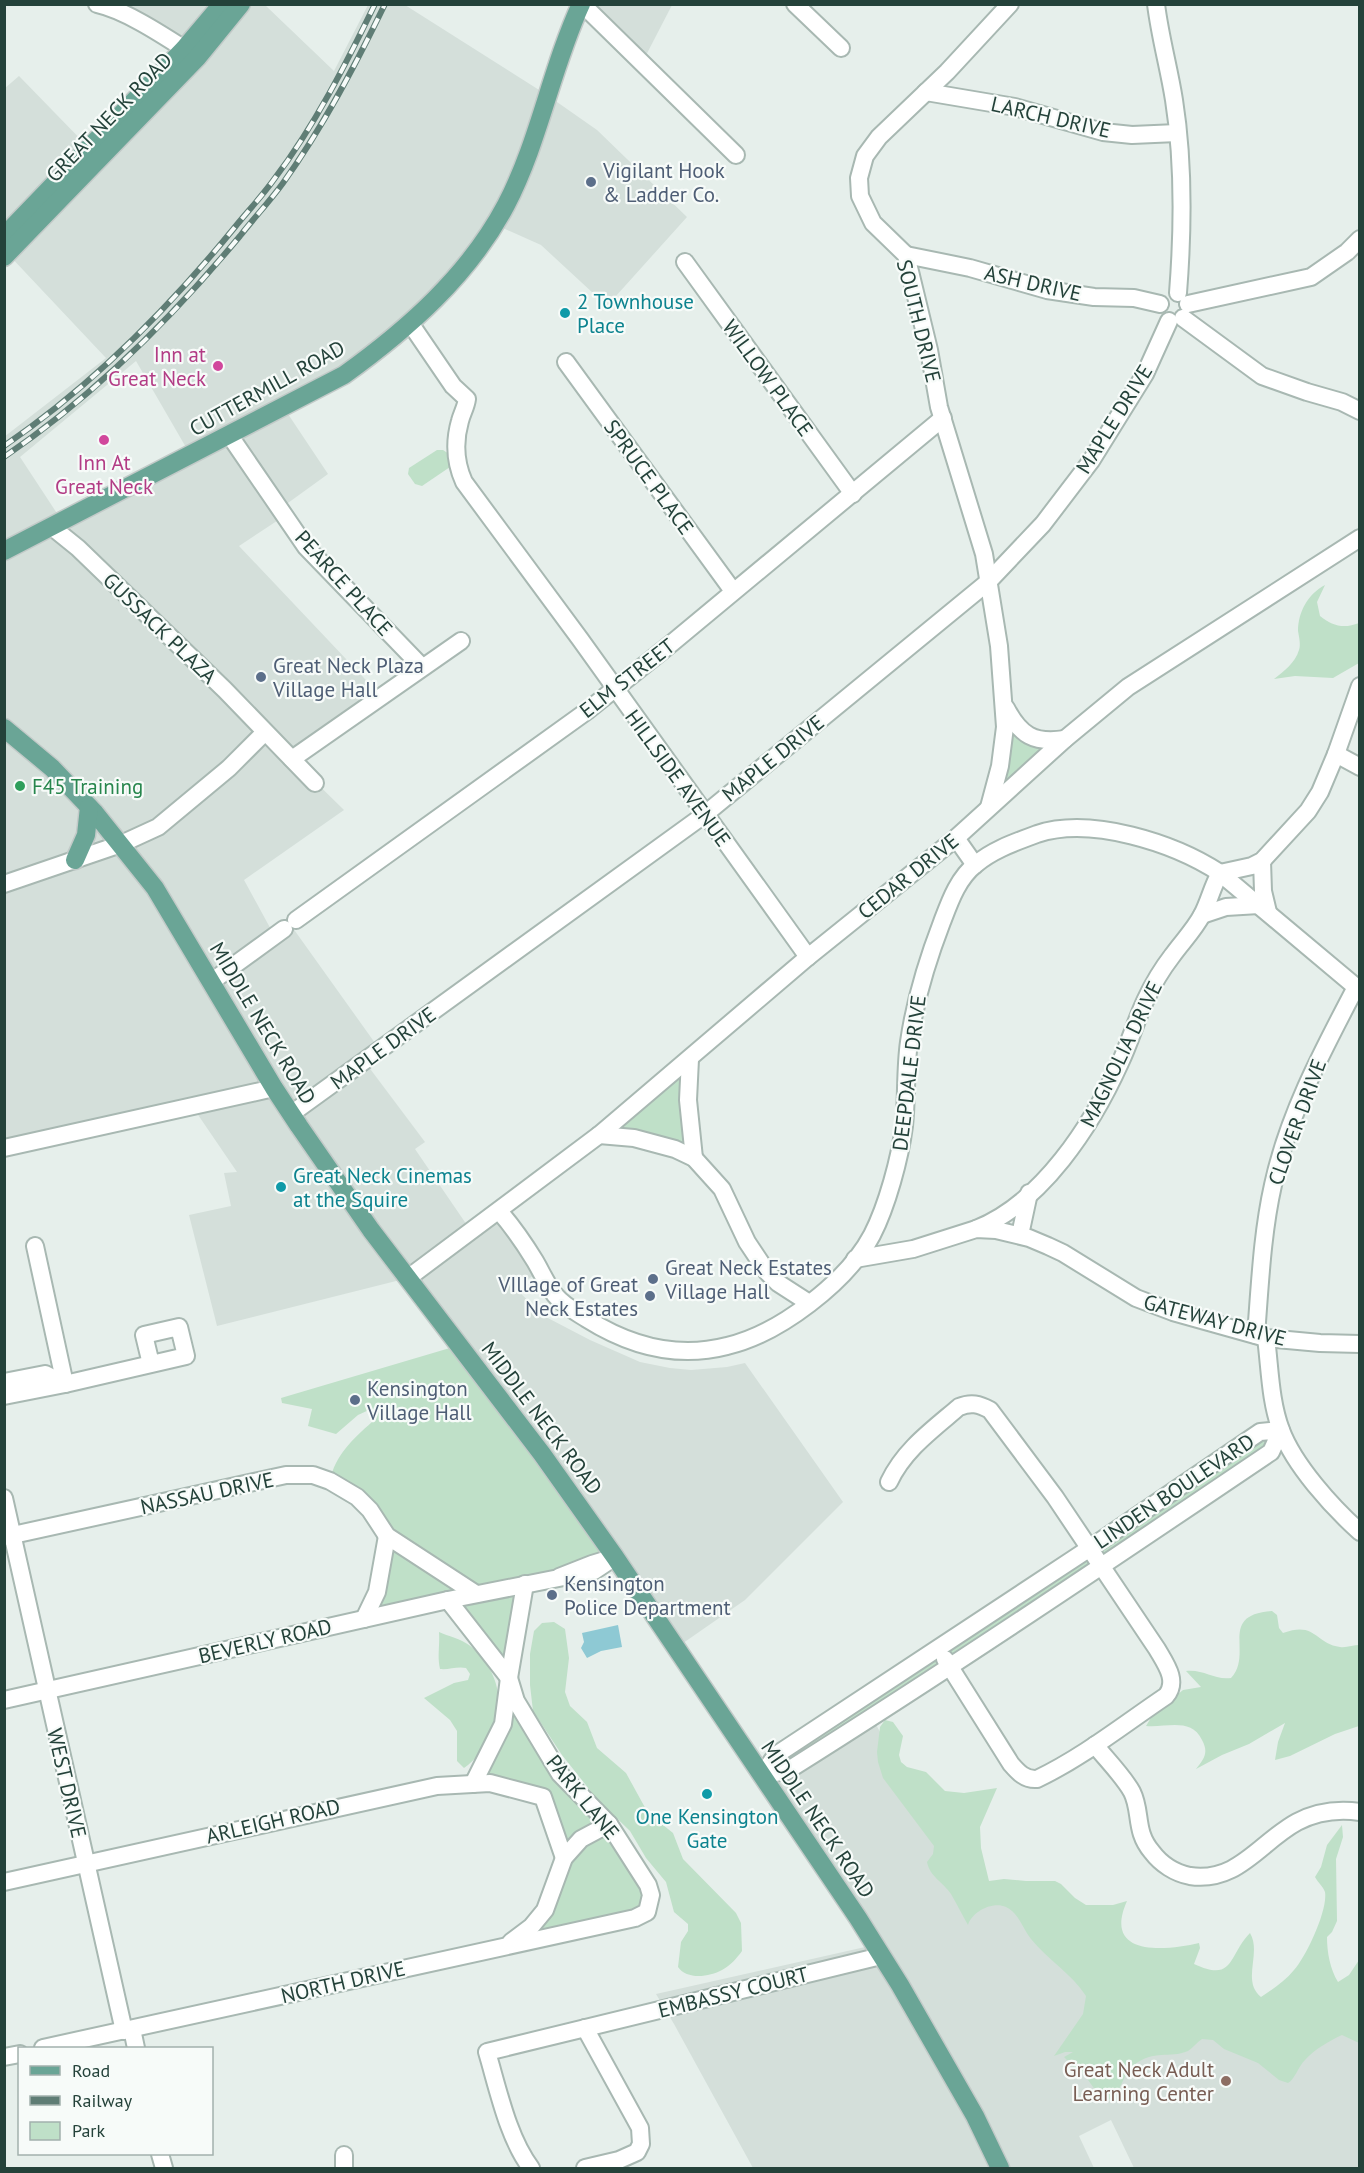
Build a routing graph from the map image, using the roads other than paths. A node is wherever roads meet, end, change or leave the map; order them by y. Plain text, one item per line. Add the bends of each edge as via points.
1 (97, 4) edge
2 (222, 4) edge
3 (241, 4) edge
4 (581, 4) edge
5 (795, 4) edge
6 (1010, 4) edge
7 (1156, 4) edge
8 (841, 48) dead end
9 (191, 53) junction
10 (926, 92) junction
11 (1177, 133) junction
12 (736, 156) dead end
13 (4, 236) edge
14 (1359, 239) edge
15 (906, 255) junction
16 (4, 257) edge
17 (685, 262) dead end
18 (1180, 309) junction
19 (410, 323) junction
20 (566, 362) dead end
21 (1359, 411) edge
22 (944, 418) junction
23 (230, 436) junction
24 (853, 494) junction
25 (52, 527) junction
26 (1359, 538) edge
27 (4, 551) edge
28 (988, 582) junction
29 (733, 591) junction
30 (460, 641) dead end
31 (422, 667) junction
32 (1359, 686) edge
33 (614, 689) junction
34 (1004, 704) junction
35 (4, 728) edge
36 (266, 732) junction
37 (1065, 739) junction
38 (1336, 754) junction
39 (292, 759) junction
40 (1359, 767) edge
41 (315, 783) dead end
42 (89, 807) junction
43 (988, 808) junction
44 (704, 815) junction
45 (956, 838) junction
46 (121, 844) junction
47 (75, 860) junction
48 (1262, 861) junction
49 (975, 865) junction
50 (1220, 873) junction
51 (4, 884) edge
52 (1264, 909) junction
53 (1202, 915) junction
54 (808, 957) junction
55 (211, 982) junction
56 (1358, 987) edge
57 (690, 1059) junction
58 (274, 1088) junction
59 (291, 1114) junction
60 (599, 1135) junction
61 (4, 1148) edge
62 (694, 1158) junction
63 (1029, 1193) junction
64 (499, 1211) junction
65 (976, 1229) junction
66 (470, 1232) junction
67 (1020, 1235) junction
68 (35, 1246) dead end
69 (855, 1259) junction
70 (407, 1277) junction
71 (809, 1303) junction
72 (1261, 1337) junction
73 (1359, 1344) edge
74 (151, 1364) dead end
75 (4, 1382) edge
76 (65, 1383) junction
77 (4, 1396) edge
78 (1281, 1430) junction
79 (1211, 1466) junction
80 (889, 1482) dead end
81 (1223, 1484) junction
82 (4, 1498) edge
83 (1359, 1532) edge
84 (387, 1536) junction
85 (9, 1537) edge
86 (1090, 1548) junction
87 (615, 1557) junction
88 (1102, 1567) junction
89 (525, 1584) junction
90 (476, 1594) junction
91 (447, 1600) junction
92 (364, 1619) junction
93 (938, 1648) junction
94 (950, 1668) junction
95 (508, 1678) junction
96 (46, 1690) junction
97 (4, 1700) edge
98 (790, 1745) junction
99 (1095, 1745) junction
100 (801, 1762) junction
101 (560, 1774) junction
102 (762, 1775) junction
103 (473, 1784) junction
104 (543, 1797) junction
105 (1359, 1812) edge
106 (609, 1824) junction
107 (564, 1858) junction
108 (85, 1864) junction
109 (4, 1882) edge
110 (643, 1915) joint
111 (508, 1944) junction
112 (881, 1956) junction
113 (585, 2028) junction
114 (128, 2030) junction
115 (51, 2047) edge
116 (135, 2047) edge
117 (531, 2169) edge
118 (585, 2169) edge
119 (1000, 2169) edge

1 - 9 street via 154,30
2 - 9 main road, GREAT NECK ROAD
3 - 9 main road, GREAT NECK ROAD
4 - 12 street
4 - 19 main road, CUTTERMILL ROAD via 506,204 458,275
5 - 8 street
6 - 10 street, SOUTH DRIVE
7 - 11 street, MAPLE DRIVE
9 - 13 main road, GREAT NECK ROAD
9 - 16 main road, GREAT NECK ROAD
10 - 11 street, LARCH DRIVE via 1015,107 1103,132
10 - 15 street, SOUTH DRIVE via 869,148 859,178 860,196 873,223
11 - 18 street, MAPLE DRIVE via 1182,182
14 - 18 street via 1311,277
15 - 18 street, ASH DRIVE via 1047,290 1160,304 1162,315
15 - 22 street, SOUTH DRIVE
17 - 24 street, WILLOW PLACE
18 - 21 street via 1262,376
18 - 28 street, MAPLE DRIVE via 1091,461 1043,524
19 - 23 main road, CUTTERMILL ROAD via 344,375
19 - 33 street, HILLSIDE AVENUE via 453,386 467,399 456,453 464,482
20 - 29 street, SPRUCE PLACE
22 - 24 street, ELM STREET
22 - 28 street, SOUTH DRIVE via 981,544
23 - 25 main road, CUTTERMILL ROAD
23 - 31 street, PEARCE PLACE via 306,547
24 - 29 street, ELM STREET
25 - 27 main road, CUTTERMILL ROAD
25 - 36 street, GUSSACK PLAZA
26 - 37 street, CEDAR DRIVE via 1128,687
28 - 34 street, SOUTH DRIVE
28 - 44 street, MAPLE DRIVE
29 - 33 street, ELM STREET
30 - 31 street
31 - 39 street
32 - 38 street
33 - 44 street, HILLSIDE AVENUE
33 - 55 street, ELM STREET
34 - 37 street, SOUTH DRIVE via 1016,726 1033,738
34 - 43 street, SOUTH DRIVE via 1005,740
35 - 42 main road, MIDDLE NECK ROAD via 52,768
36 - 39 street, GUSSACK PLAZA
36 - 46 street via 158,827
37 - 43 street, CEDAR DRIVE
38 - 40 street
38 - 48 street via 1308,811
39 - 41 street, GUSSACK PLAZA
42 - 46 main road, MIDDLE NECK ROAD
42 - 47 main road via 86,835
43 - 45 street, CEDAR DRIVE
44 - 54 street, HILLSIDE AVENUE
44 - 59 street, MAPLE DRIVE
45 - 49 street
45 - 54 street, CEDAR DRIVE
46 - 47 street
46 - 55 main road, MIDDLE NECK ROAD via 155,888
47 - 51 street
48 - 50 street
48 - 52 street
49 - 50 street, DEEPDALE DRIVE via 1001,848 1044,832 1083,828 1138,837
49 - 69 street, DEEPDALE DRIVE via 959,883 929,952 909,1043 899,1155 872,1234
50 - 52 street, DEEPDALE DRIVE
50 - 53 street, MAGNOLIA DRIVE
52 - 53 street via 1226,907
52 - 56 street, DEEPDALE DRIVE
53 - 63 street, MAGNOLIA DRIVE via 1146,999 1095,1114 1075,1143
54 - 57 street, CEDAR DRIVE
55 - 58 main road, MIDDLE NECK ROAD
56 - 72 street, CLOVER DRIVE via 1318,1061 1280,1155 1263,1243
57 - 60 street, CEDAR DRIVE
57 - 62 street via 688,1100
58 - 59 main road, MIDDLE NECK ROAD
58 - 61 street
59 - 70 main road, MIDDLE NECK ROAD
60 - 62 street via 634,1138
60 - 64 street, CEDAR DRIVE
62 - 71 street via 722,1189 747,1242 767,1272 778,1284
63 - 65 street, MAGNOLIA DRIVE via 1000,1217
63 - 67 street
64 - 66 street, CEDAR DRIVE
64 - 71 street via 518,1233 560,1300 604,1330 647,1347 695,1352 747,1341 775,1328
65 - 67 street, GATEWAY DRIVE
65 - 69 street, GATEWAY DRIVE via 914,1250
66 - 70 street via 431,1252
66 - 70 street, CEDAR DRIVE via 449,1258
67 - 72 street, GATEWAY DRIVE via 1063,1253 1136,1298
68 - 76 street
69 - 71 street
70 - 87 main road, MIDDLE NECK ROAD
72 - 73 street, GATEWAY DRIVE
72 - 78 street, CLOVER DRIVE
74 - 76 street
75 - 76 street via 45,1374
76 - 77 street
78 - 79 street, LINDEN BOULEVARD via 1260,1432
78 - 81 street, LINDEN BOULEVARD via 1271,1452
78 - 83 street, CLOVER DRIVE via 1326,1498
79 - 81 street
79 - 86 street, LINDEN BOULEVARD
80 - 86 street via 911,1449 958,1407 979,1404 990,1410 1008,1431
81 - 88 street, LINDEN BOULEVARD
82 - 85 street, WEST DRIVE
84 - 85 street, NASSAU DRIVE via 357,1497 330,1481 303,1474
84 - 90 street, NASSAU DRIVE
84 - 92 street via 377,1593
85 - 96 street, WEST DRIVE
86 - 88 street
86 - 93 street, LINDEN BOULEVARD
87 - 89 street, BEVERLY ROAD via 594,1571
87 - 102 main road, MIDDLE NECK ROAD
88 - 94 street, LINDEN BOULEVARD
88 - 99 street via 1157,1649 1172,1682 1166,1696
89 - 90 street, BEVERLY ROAD
89 - 95 street
90 - 91 street, BEVERLY ROAD
91 - 92 street, BEVERLY ROAD
91 - 95 street, PARK LANE
92 - 96 street, BEVERLY ROAD
93 - 94 street
93 - 98 street, LINDEN BOULEVARD
94 - 99 street via 1022,1775 1037,1779
94 - 100 street, LINDEN BOULEVARD
95 - 101 street, PARK LANE via 516,1701
95 - 103 street via 503,1724
96 - 97 street, BEVERLY ROAD
96 - 108 street, WEST DRIVE
98 - 100 street
98 - 102 street, LINDEN BOULEVARD via 776,1755
99 - 105 street via 1132,1792 1142,1838 1151,1851 1162,1863 1185,1875 1213,1877 1230,1871 1290,1827 1317,1814
100 - 102 street, LINDEN BOULEVARD via 787,1770
101 - 104 street
101 - 106 street, PARK LANE
102 - 112 main road, MIDDLE NECK ROAD
103 - 104 street, ARLEIGH ROAD via 490,1783
103 - 108 street, ARLEIGH ROAD via 436,1786
104 - 107 street
106 - 107 street via 581,1839
106 - 110 street, PARK LANE via 650,1890 651,1902
107 - 111 street via 544,1910 531,1927
108 - 109 street, ARLEIGH ROAD
108 - 114 street, WEST DRIVE
110 - 111 street, NORTH DRIVE
111 - 114 street, NORTH DRIVE
112 - 113 street, EMBASSY COURT
112 - 119 main road, MIDDLE NECK ROAD via 975,2116
113 - 117 street, EMBASSY COURT via 487,2052 504,2111 523,2159
113 - 118 street via 639,2128 641,2144 637,2152
114 - 115 street, NORTH DRIVE
114 - 116 street, WEST DRIVE

